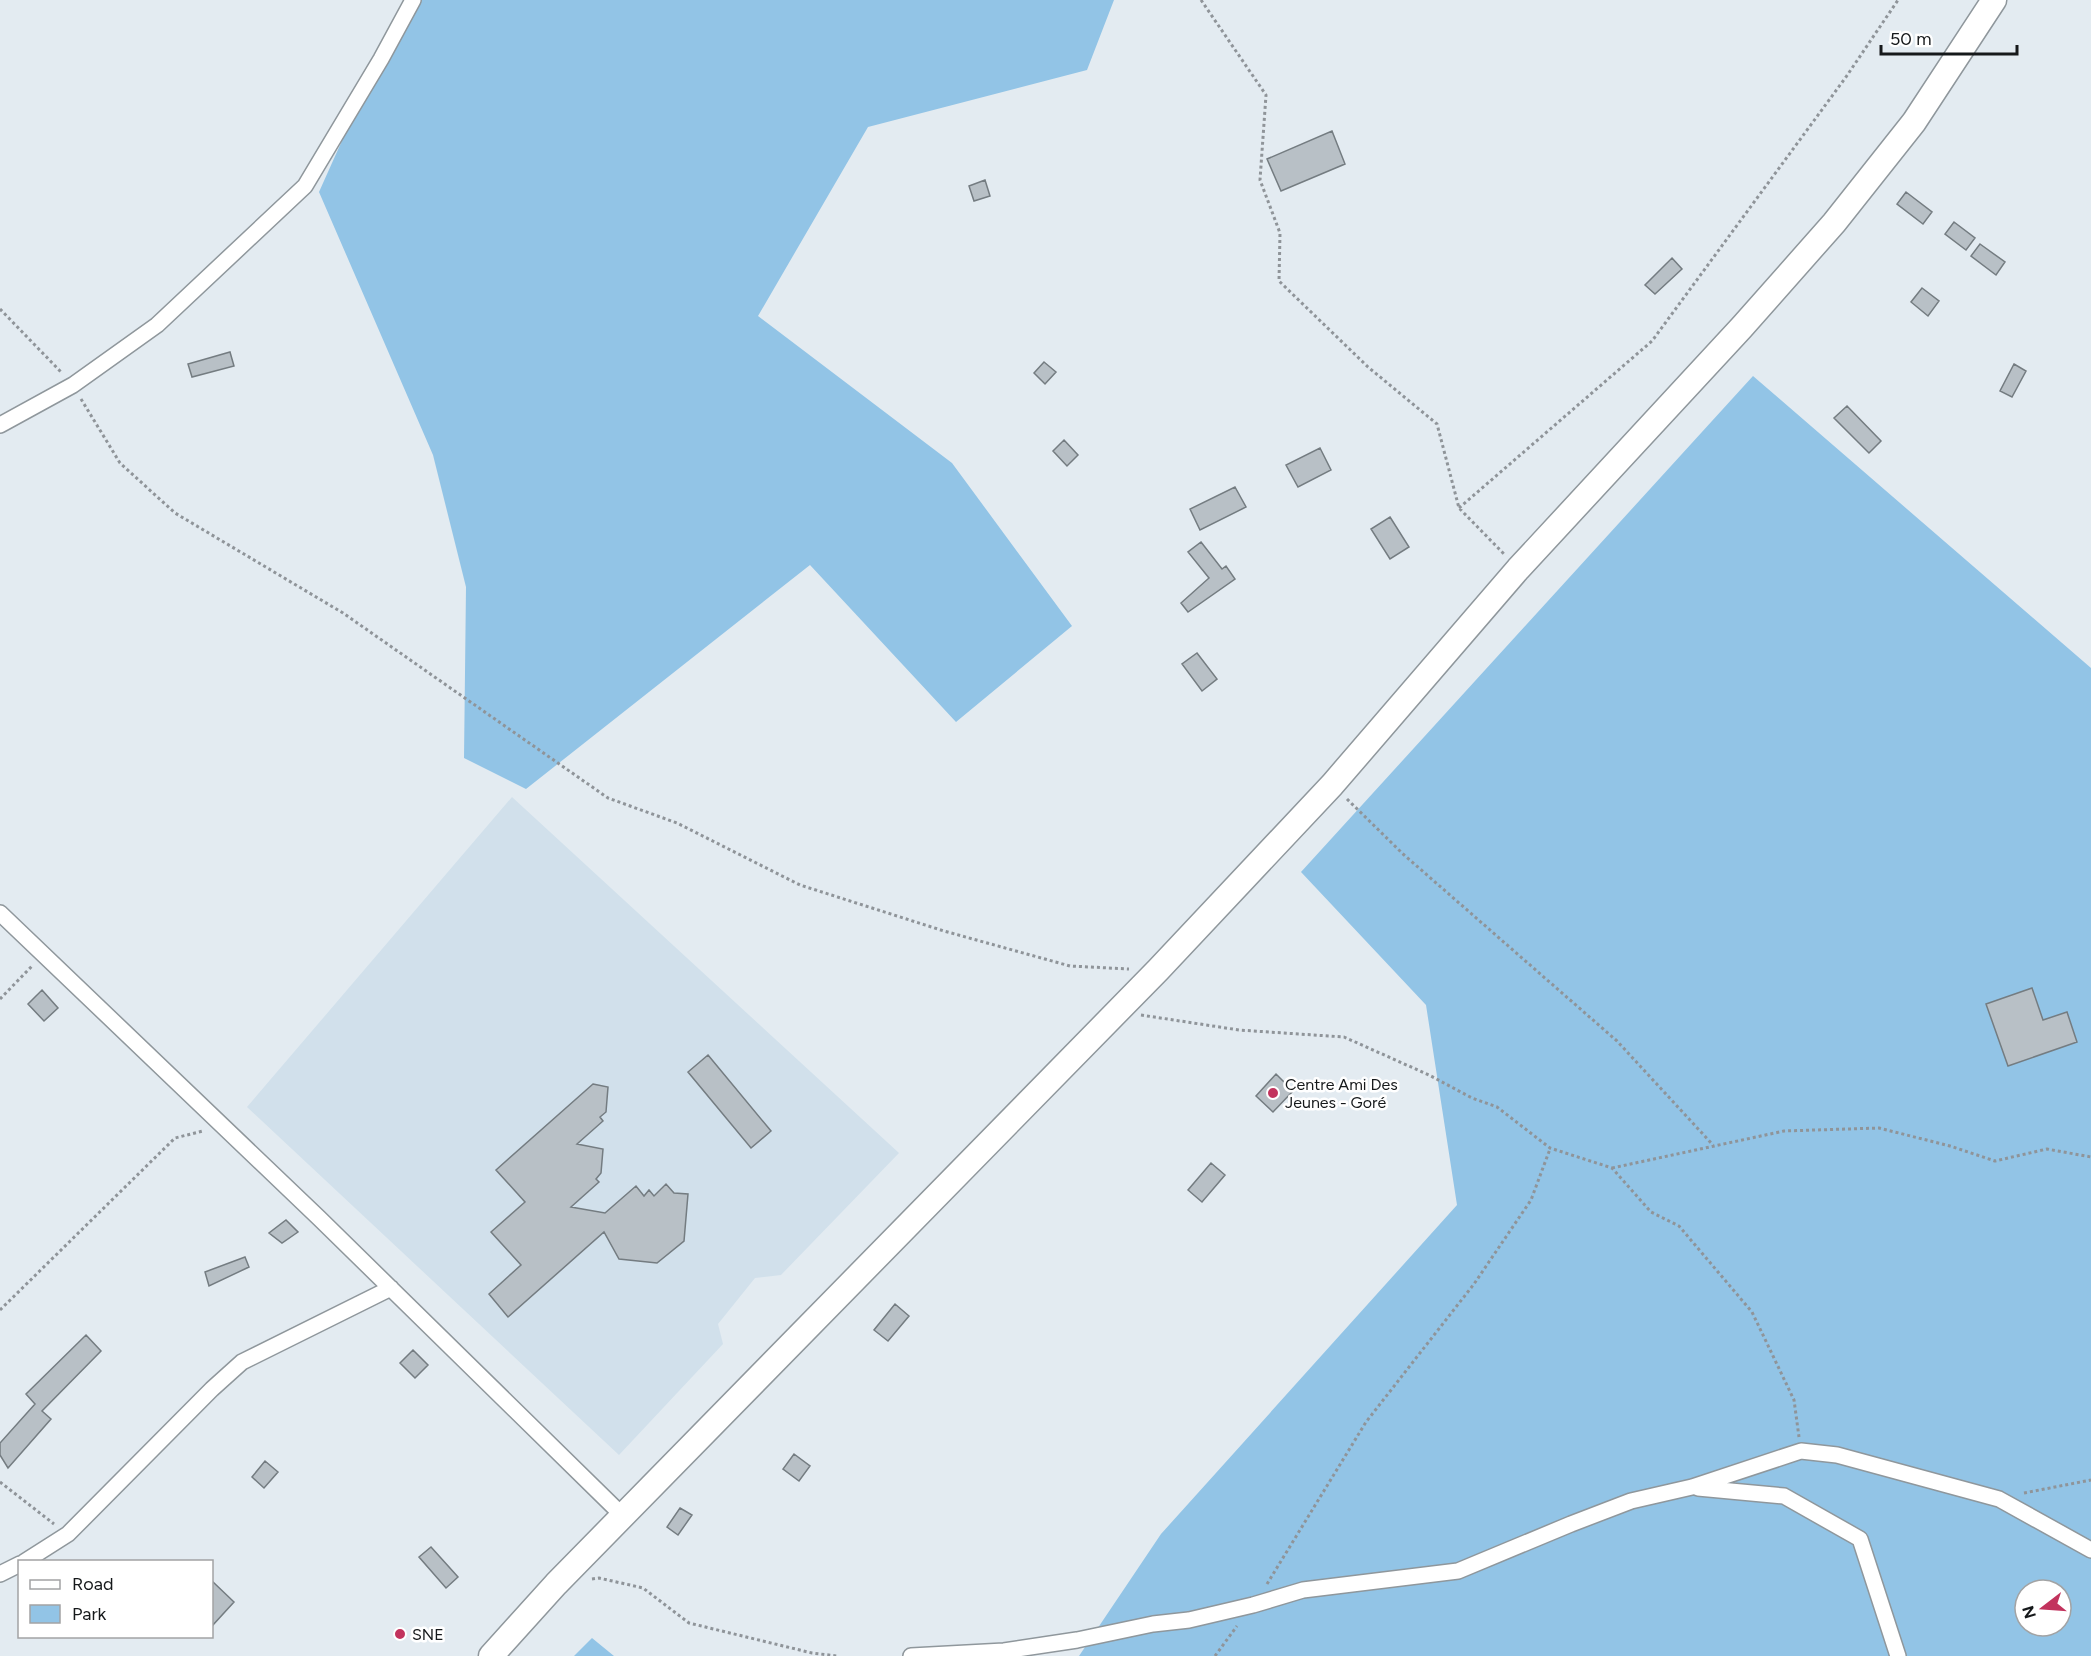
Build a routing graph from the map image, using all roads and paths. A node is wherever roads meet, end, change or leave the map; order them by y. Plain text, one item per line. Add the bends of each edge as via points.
1 (413, 0) edge
2 (1202, 0) edge
3 (1898, 0) edge
4 (1994, 0) edge
5 (0, 309) edge
6 (73, 385) junction
7 (0, 425) edge
8 (1459, 508) junction
9 (1518, 569) junction
10 (1332, 784) junction
11 (0, 913) edge
12 (44, 954) junction
13 (1158, 970) junction
14 (0, 999) edge
15 (1115, 1012) junction
16 (224, 1126) junction
17 (1713, 1145) junction
18 (1550, 1148) junction
19 (2091, 1157) edge
20 (1612, 1168) junction
21 (391, 1288) junction
22 (0, 1310) edge
23 (1801, 1450) junction
24 (2091, 1480) edge
25 (0, 1482) edge
26 (1692, 1487) junction
27 (1999, 1499) junction
28 (622, 1515) junction
29 (68, 1534) junction
30 (2091, 1550) edge
31 (27, 1560) edge
32 (18, 1565) edge
33 (0, 1574) edge
34 (588, 1579) dead end
35 (1253, 1605) junction
36 (492, 1656) edge
37 (837, 1656) edge
38 (911, 1656) edge
39 (1215, 1656) edge
40 (1898, 1656) edge

1 - 6 street via 304,186 157,325
2 - 8 path via 1266,95 1260,180 1280,233 1279,281 1368,368 1437,424
3 - 8 path via 1652,341
4 - 9 main road via 1914,122 1834,223
5 - 6 path
6 - 7 street
6 - 13 path via 120,463 175,513 343,613 608,798 677,823 800,885 944,931 1070,966
8 - 9 path
9 - 10 main road
10 - 13 main road
10 - 17 path via 1403,854 1617,1041
11 - 12 street
12 - 14 path
12 - 16 street
13 - 15 main road
15 - 18 path via 1239,1030 1344,1037 1497,1107
15 - 28 main road
16 - 21 street
16 - 22 path via 176,1138
17 - 19 path via 1784,1131 1879,1128 1995,1161 2047,1149
17 - 20 path
18 - 20 path
18 - 35 path via 1532,1200 1473,1284 1366,1422
20 - 23 path via 1651,1212 1679,1226 1752,1312 1794,1400
21 - 28 street
21 - 29 street via 242,1362
23 - 26 street
23 - 27 street via 1837,1455
24 - 27 path
25 - 29 path
26 - 35 street via 1631,1501 1458,1571 1303,1590
26 - 40 street via 1784,1496 1860,1539
27 - 30 street
28 - 36 main road
29 - 31 street
32 - 33 street
34 - 37 path via 643,1588 689,1623
35 - 38 street via 1190,1620 1004,1651
35 - 39 path

